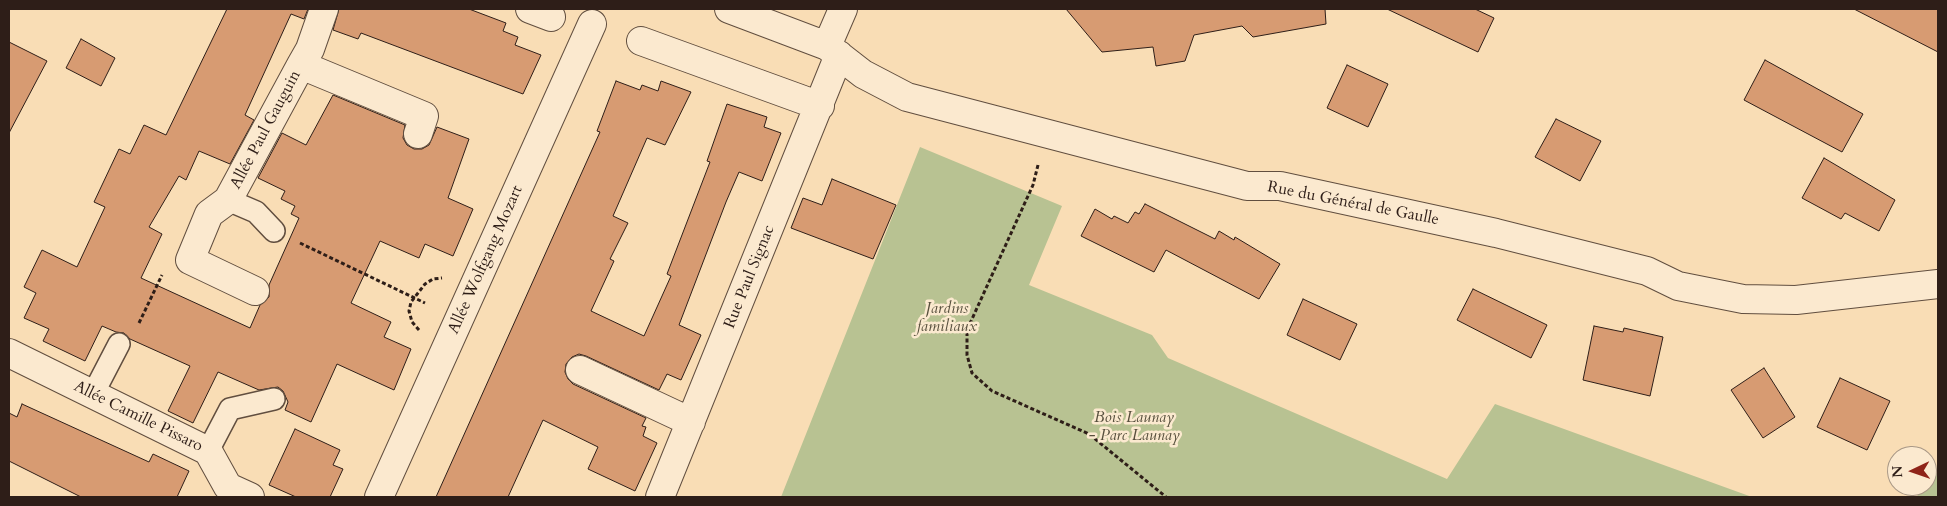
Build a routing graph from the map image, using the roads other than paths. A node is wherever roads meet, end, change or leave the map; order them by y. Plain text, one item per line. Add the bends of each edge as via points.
1 (324, 9) edge
2 (729, 9) edge
3 (843, 9) edge
4 (592, 24) dead end
5 (642, 41) dead end
6 (833, 51) junction
7 (301, 65) junction
8 (820, 106) junction
9 (418, 134) dead end
10 (228, 200) junction
11 (274, 231) road end
12 (1938, 284) edge
13 (255, 291) dead end
14 (119, 344) road end
15 (9, 353) edge
16 (580, 370) dead end
17 (93, 394) junction
18 (274, 399) dead end
19 (691, 422) junction
20 (208, 451) junction
21 (250, 497) edge
22 (379, 497) edge
23 (660, 497) edge

1 - 7 street, Allée Paul Gauguin
2 - 6 street, Rue du Général de Gaulle
3 - 6 street, Rue Paul Signac
4 - 22 street, Allée Wolfgang Mozart
5 - 8 street
6 - 8 street, Rue Paul Signac
6 - 12 street, Rue du Général de Gaulle via 863,74 907,97 1247,186 1280,186 1647,270 1678,286 1743,299 1796,300
7 - 9 street via 424,116
7 - 10 street, Allée Paul Gauguin
8 - 19 street, Rue Paul Signac
10 - 11 lane via 256,212
10 - 13 street, Allée Paul Gauguin via 209,214 190,260
14 - 17 lane
15 - 17 street, Allée Camille Pissaro
16 - 19 street
17 - 20 street, Allée Camille Pissaro
18 - 20 lane via 230,409
19 - 23 street, Rue Paul Signac
20 - 21 street, Allée Camille Pissaro via 228,487

